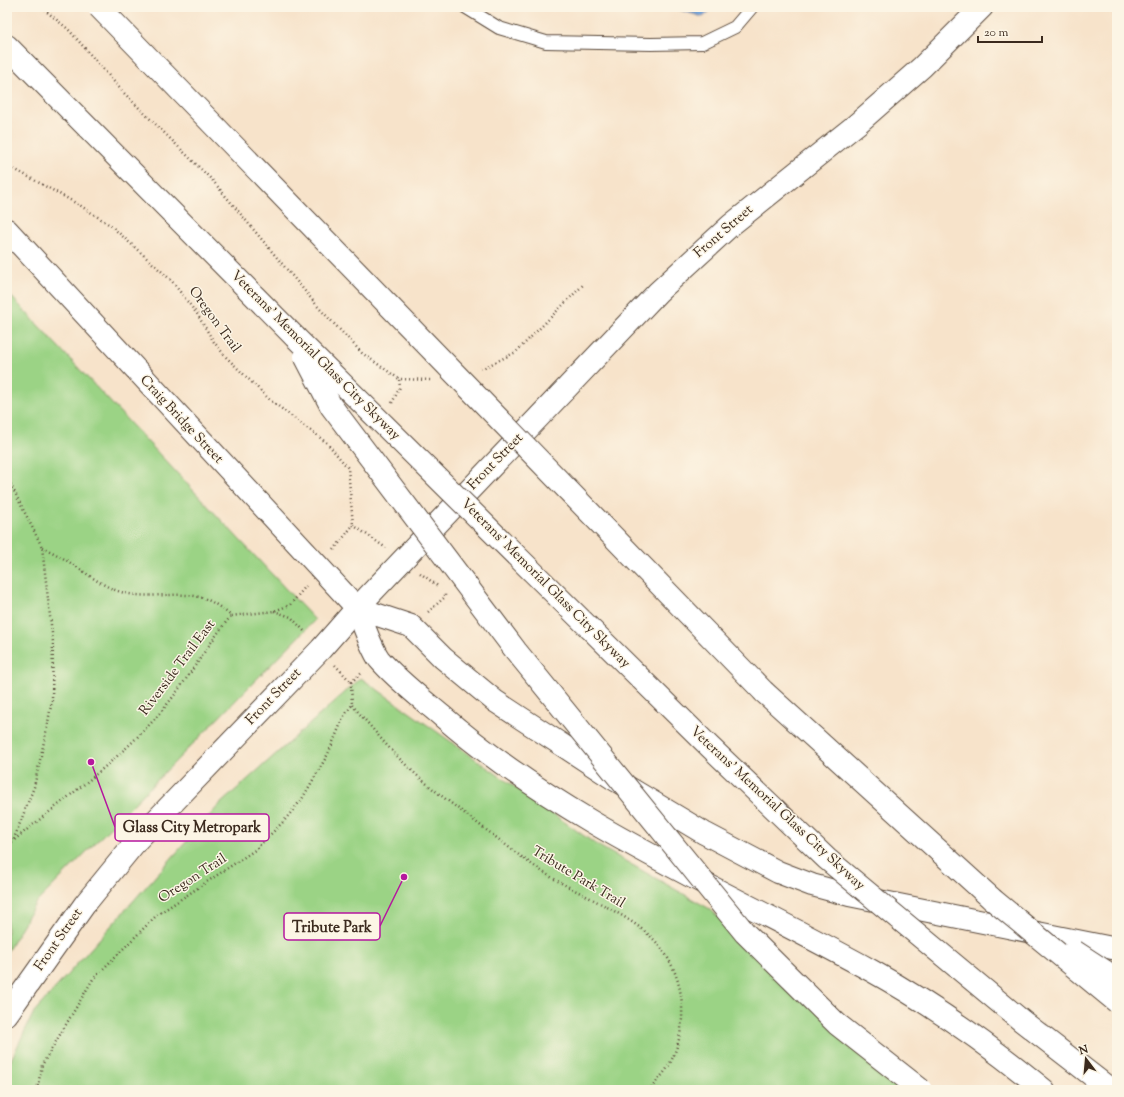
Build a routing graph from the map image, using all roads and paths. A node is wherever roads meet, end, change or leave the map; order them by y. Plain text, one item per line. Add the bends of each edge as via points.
1 (99, 7) edge
2 (465, 7) edge
3 (752, 7) edge
4 (982, 7) edge
5 (7, 46) edge
6 (7, 165) edge
7 (7, 230) edge
8 (295, 337) junction
9 (7, 478) edge
10 (353, 525) dead end
11 (42, 547) junction
12 (438, 587) dead end
13 (438, 603) dead end
14 (290, 605) dead end
15 (357, 608) junction
16 (274, 611) junction
17 (231, 616) junction
18 (291, 617) dead end
19 (351, 682) dead end
20 (352, 705) junction
21 (13, 841) junction
22 (7, 849) edge
23 (992, 899) junction
24 (1117, 949) edge
25 (1117, 979) edge
26 (1117, 1002) edge
27 (7, 1014) edge
28 (37, 1090) edge
29 (649, 1090) edge
30 (920, 1090) edge
31 (1044, 1090) edge
32 (1111, 1090) edge

1 - 23 main road, bridge via 764,692
2 - 3 lane via 499,28 546,42 651,44 702,43 735,27
4 - 15 main road, Front Street via 922,67 736,221 658,292
5 - 8 main road, Veterans' Memorial Glass City Skyway
6 - 10 path, Oregon Trail via 81,206 110,226 171,280 226,356 270,400 327,443 348,468
7 - 15 main road, Craig Bridge Street
8 - 30 main road, bridge via 331,406 478,601 745,933 838,1024
8 - 32 main road, Veterans' Memorial Glass City Skyway, bridge via 827,859 1022,1021
9 - 11 path, Riverside Trail East
11 - 17 path, Riverside Trail East via 66,559 108,587 121,592 139,596 201,597 219,606
11 - 21 path, Riverside Trail East via 53,642 52,700 34,787
12 - 13 path via 444,589 445,597
14 - 16 path
15 - 24 main road via 411,626 443,658 495,701 556,743 704,833 778,872 849,895
15 - 27 main road, Front Street via 321,649 138,839 85,904
15 - 31 main road via 378,658 484,751 561,804 645,854 917,996 993,1048
16 - 17 path, Riverside Trail East
16 - 18 path
17 - 21 path, Riverside Trail East via 166,706 141,733
19 - 20 path
20 - 28 path, Oregon Trail via 302,799 284,822 255,850 156,915 93,979 42,1065
20 - 29 path, Tribute Park Trail via 405,764 456,807 544,872 632,922 664,952 678,985 683,1007 682,1025 677,1049 668,1068
21 - 22 path, Riverside Trail East
23 - 25 main road, bridge
23 - 26 main road, bridge

